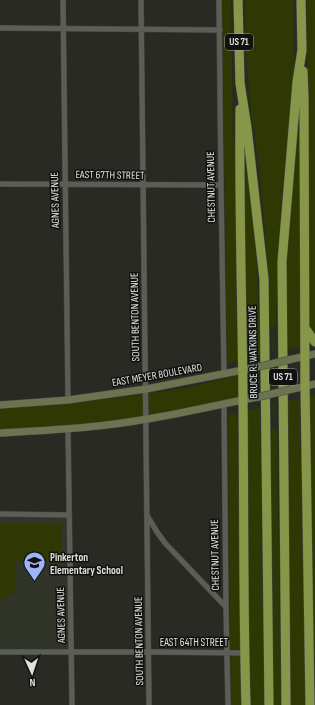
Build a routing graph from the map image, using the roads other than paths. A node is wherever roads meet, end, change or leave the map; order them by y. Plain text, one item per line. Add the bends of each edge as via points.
1 (63, 0) edge
2 (141, 0) edge
3 (219, 0) edge
4 (238, 0) edge
5 (301, 0) edge
6 (0, 28) edge
7 (63, 29) junction
8 (141, 30) junction
9 (220, 30) junction
10 (302, 50) junction
11 (240, 83) junction
12 (0, 184) edge
13 (65, 184) junction
14 (143, 185) junction
15 (221, 185) junction
16 (304, 328) junction
17 (315, 342) edge
18 (315, 354) edge
19 (305, 356) junction
20 (243, 370) junction
21 (224, 374) junction
22 (315, 384) edge
23 (305, 387) junction
24 (146, 389) junction
25 (68, 400) junction
26 (243, 400) junction
27 (224, 404) junction
28 (0, 405) edge
29 (146, 419) junction
30 (68, 429) junction
31 (0, 433) edge
32 (0, 514) edge
33 (69, 515) junction
34 (148, 516) junction
35 (226, 607) junction
36 (0, 652) edge
37 (149, 652) junction
38 (226, 652) junction
39 (71, 653) junction
40 (245, 653) junction
41 (72, 705) edge
42 (150, 705) edge
43 (228, 705) edge
44 (246, 705) edge
45 (269, 705) edge
46 (286, 705) edge
47 (310, 705) edge

1 - 7 street, AGNES AVENUE
2 - 8 street, SOUTH BENTON AVENUE
3 - 9 street, CHESTNUT AVENUE
4 - 11 highway, BRUCE R. WATKINS DRIVE / US 71
5 - 10 highway, US 71
6 - 7 street
7 - 8 street
7 - 13 street, AGNES AVENUE
8 - 9 street
8 - 14 street, SOUTH BENTON AVENUE
9 - 15 street, CHESTNUT AVENUE
10 - 16 highway
10 - 46 highway, US 71 via 282,262
11 - 20 highway
11 - 45 highway, BRUCE R. WATKINS DRIVE / US 71 via 264,279
12 - 13 street, EAST 67TH STREET
13 - 14 street, EAST 67TH STREET
13 - 25 street, AGNES AVENUE
14 - 15 street, EAST 67TH STREET
14 - 24 street, SOUTH BENTON AVENUE
15 - 21 street, CHESTNUT AVENUE
16 - 17 highway
16 - 19 highway
18 - 19 main road, EAST MEYER BOULEVARD
19 - 20 main road, EAST MEYER BOULEVARD, bridge
19 - 23 highway
20 - 21 main road, EAST MEYER BOULEVARD
20 - 26 highway
21 - 24 main road, EAST MEYER BOULEVARD
22 - 23 main road
23 - 26 main road, bridge
23 - 47 highway
24 - 25 main road, EAST MEYER BOULEVARD
24 - 29 street, SOUTH BENTON AVENUE
25 - 28 main road, EAST MEYER BOULEVARD
26 - 27 main road
26 - 40 highway
27 - 29 main road
27 - 35 street, CHESTNUT AVENUE
29 - 30 main road
29 - 34 street, SOUTH BENTON AVENUE
30 - 31 main road
30 - 33 street, AGNES AVENUE
32 - 33 street
33 - 39 street, AGNES AVENUE
34 - 35 street via 165,543
34 - 37 street, SOUTH BENTON AVENUE
35 - 38 street, CHESTNUT AVENUE
36 - 39 street, EAST 64TH STREET
37 - 38 street, EAST 64TH STREET
37 - 39 street, EAST 64TH STREET
37 - 42 street, SOUTH BENTON AVENUE
38 - 40 street, EAST 64TH STREET
38 - 43 street, CHESTNUT AVENUE
39 - 41 street, AGNES AVENUE
40 - 44 highway

